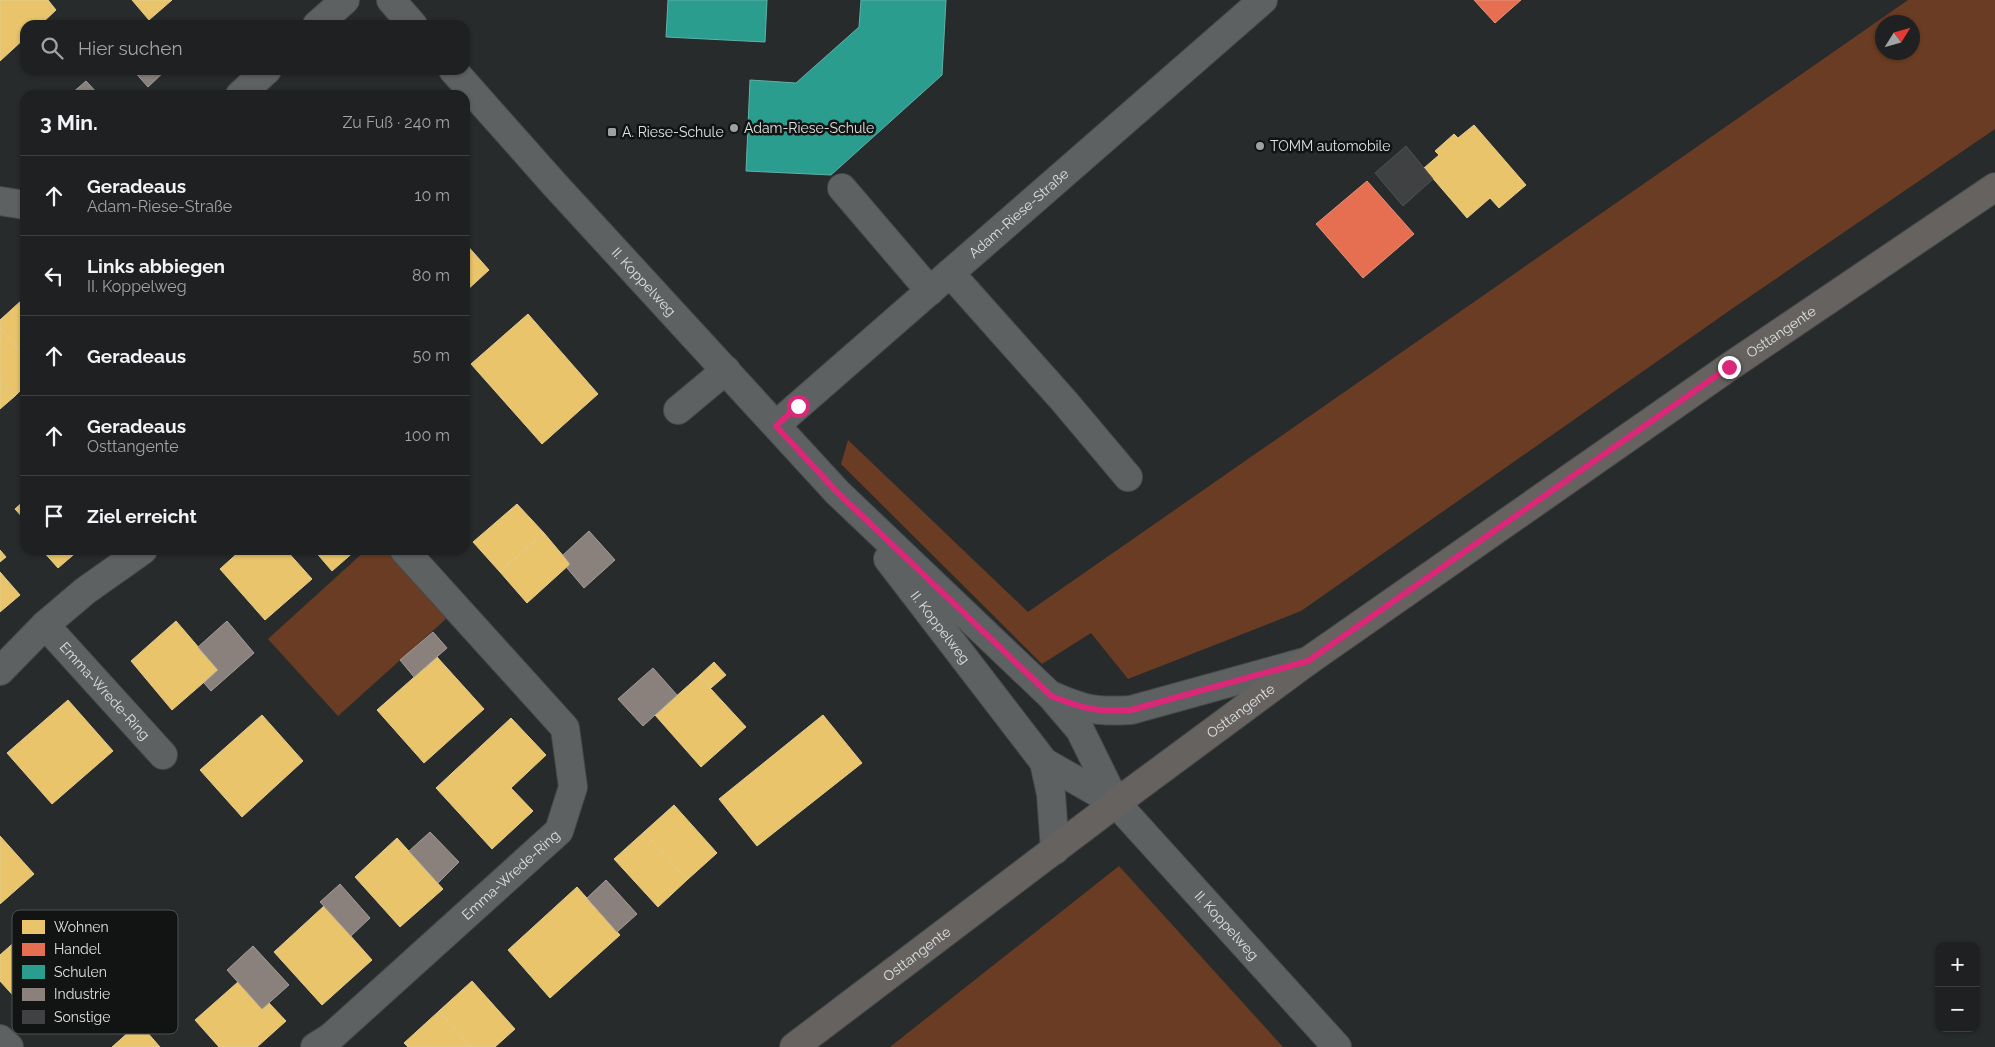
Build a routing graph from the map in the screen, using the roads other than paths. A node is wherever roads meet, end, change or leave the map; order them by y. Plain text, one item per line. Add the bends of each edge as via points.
1 (345, 0) edge
2 (391, 0) edge
3 (1247, 5) edge
4 (323, 20) edge
5 (409, 20) edge
6 (457, 75) edge
7 (1995, 187) edge
8 (842, 188) dead end
9 (0, 201) edge
10 (20, 204) edge
11 (950, 273) junction
12 (930, 292) junction
13 (726, 370) junction
14 (678, 410) dead end
15 (776, 426) junction
16 (1128, 477) dead end
17 (837, 492) junction
18 (136, 555) edge
19 (409, 555) edge
20 (46, 625) junction
21 (1308, 661) junction
22 (0, 671) edge
23 (1051, 696) junction
24 (163, 755) dead end
25 (1044, 762) junction
26 (1116, 803) junction
27 (1055, 850) junction
28 (0, 1039) edge
29 (9, 1047) edge
30 (315, 1047) edge
31 (794, 1047) edge
32 (1338, 1047) edge

1 - 4 street
2 - 5 street
3 - 11 street, Adam-Riese-Straße
6 - 13 street, II. Koppelweg
7 - 21 main road, Osttangente via 1729,367
8 - 12 street
9 - 10 street
11 - 12 street, Adam-Riese-Straße
11 - 16 street
12 - 15 street, Adam-Riese-Straße
13 - 14 street
13 - 15 street, II. Koppelweg
15 - 17 street, II. Koppelweg
17 - 23 street, II. Koppelweg
17 - 25 street, II. Koppelweg
18 - 20 street
19 - 30 street, Emma-Wrede-Ring via 565,728 573,787 559,831 331,1037
20 - 22 street
20 - 24 street, Emma-Wrede-Ring
21 - 23 street via 1131,710 1102,712
21 - 26 main road, Osttangente
23 - 26 street, II. Koppelweg via 1080,730
25 - 26 street, II. Koppelweg
25 - 27 street, II. Koppelweg
26 - 27 main road, Osttangente
26 - 32 street, II. Koppelweg
27 - 31 main road, Osttangente
28 - 29 street

